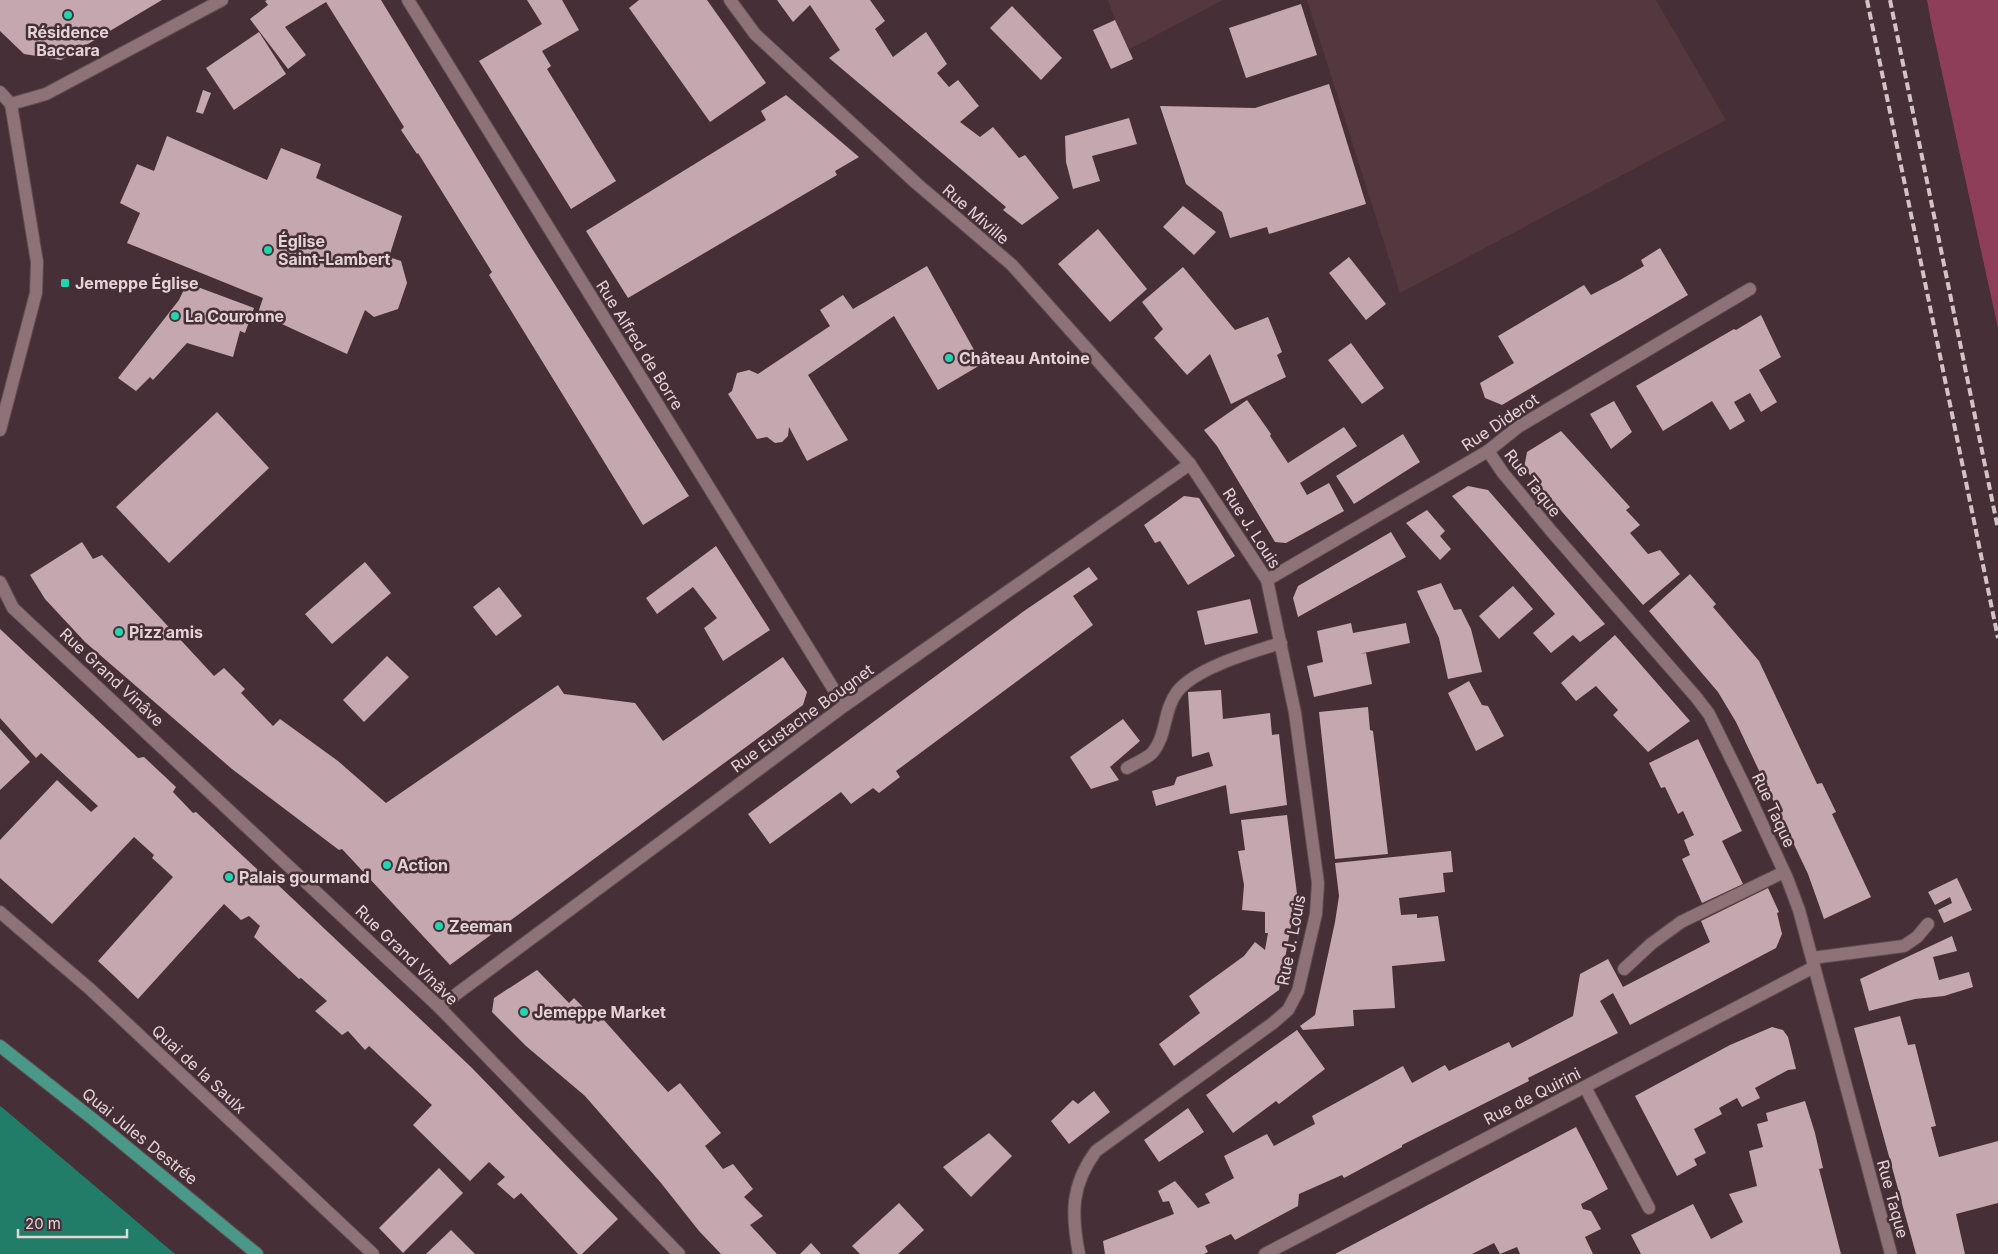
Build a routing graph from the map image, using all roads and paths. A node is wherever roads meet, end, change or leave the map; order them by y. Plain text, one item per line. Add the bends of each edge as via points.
1 (222, 0) edge
2 (408, 0) edge
3 (730, 0) edge
4 (0, 92) edge
5 (12, 104) junction
6 (1750, 289) dead end
7 (0, 430) edge
8 (1488, 451) junction
9 (1190, 464) junction
10 (1267, 580) junction
11 (0, 582) edge
12 (1280, 643) junction
13 (844, 706) junction
14 (1127, 768) dead end
15 (1784, 872) junction
16 (0, 912) edge
17 (1928, 924) dead end
18 (1813, 963) junction
19 (1624, 969) dead end
20 (439, 1007) junction
21 (0, 1046) edge
22 (1585, 1087) junction
23 (1649, 1208) dead end
24 (257, 1254) edge
25 (373, 1254) edge
26 (680, 1254) edge
27 (1079, 1254) edge
28 (1264, 1254) edge
29 (1891, 1254) edge

1 - 5 street via 46,94
2 - 13 street, Rue Alfred de Borre
3 - 9 street, Rue Miville via 755,34 916,183 1012,265
4 - 5 street
5 - 7 street via 37,262 36,293
6 - 8 street, Rue Diderot via 1518,427
8 - 10 street, Rue Diderot
8 - 15 street, Rue Taque via 1540,518 1709,714
9 - 10 street, Rue J. Louis
9 - 13 street, Rue Eustache Bougnet
10 - 12 street, Rue J. Louis
11 - 20 street, Rue Grand Vinâve via 13,608
12 - 14 street via 1227,661 1178,691 1167,708 1160,741 1152,753
12 - 27 street, Rue J. Louis via 1295,713 1318,883 1316,914 1298,992 1288,1010 1273,1023 1096,1151 1076,1187 1074,1205
13 - 20 street, Rue Eustache Bougnet
15 - 18 street, Rue Taque via 1799,910
15 - 19 street via 1681,922
16 - 25 street, Quai de la Saulx via 90,989
17 - 18 street via 1917,938 1904,946
18 - 22 street, Rue de Quirini
18 - 29 street, Rue Taque
20 - 26 street, Rue Grand Vinâve
21 - 24 main road, Quai Jules Destrée
22 - 23 street
22 - 28 street, Rue de Quirini

